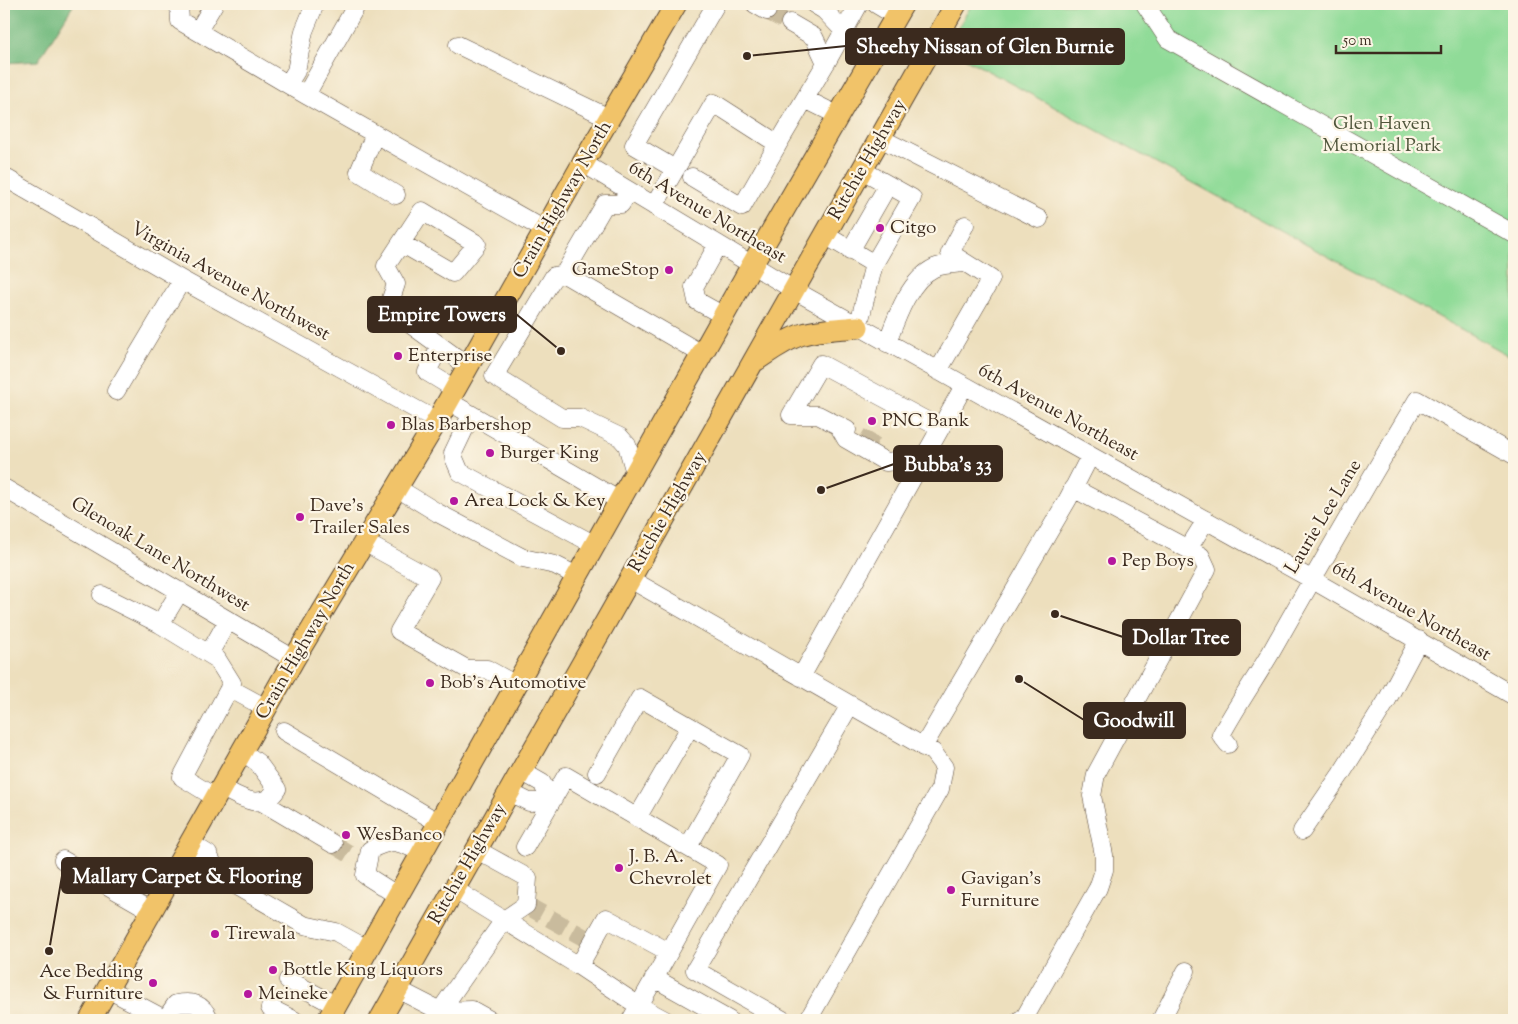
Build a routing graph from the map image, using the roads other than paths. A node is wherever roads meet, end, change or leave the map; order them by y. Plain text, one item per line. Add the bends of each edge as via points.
1 (179, 4) edge
2 (214, 4) edge
3 (314, 4) edge
4 (357, 4) edge
5 (676, 4) edge
6 (716, 4) edge
7 (859, 4) edge
8 (876, 4) edge
9 (956, 4) edge
10 (1145, 4) edge
11 (822, 6) edge
12 (899, 10) edge
13 (790, 23) tunnel mouth
14 (198, 31) junction
15 (844, 31) junction
16 (458, 45) dead end
17 (826, 63) junction
18 (288, 84) junction
19 (306, 95) junction
20 (805, 98) junction
21 (839, 116) junction
22 (609, 118) junction
23 (375, 134) junction
24 (880, 138) junction
25 (778, 144) junction
26 (583, 163) junction
27 (675, 169) junction
28 (862, 170) junction
29 (4, 177) edge
30 (692, 177) dead end
31 (888, 184) junction
32 (629, 191) junction
33 (396, 195) dead end
34 (654, 206) junction
35 (873, 210) junction
36 (1039, 218) dead end
37 (898, 223) junction
38 (965, 225) dead end
39 (863, 228) junction
40 (545, 230) junction
41 (1514, 234) edge
42 (825, 235) junction
43 (887, 242) junction
44 (402, 243) dead end
45 (718, 244) junction
46 (850, 251) junction
47 (965, 263) junction
48 (874, 264) junction
49 (752, 265) junction
50 (564, 274) junction
51 (182, 280) junction
52 (794, 290) junction
53 (724, 316) junction
54 (858, 327) junction
55 (887, 343) junction
56 (440, 346) junction
57 (702, 354) junction
58 (752, 362) junction
59 (468, 366) junction
60 (938, 371) junction
61 (964, 386) junction
62 (116, 391) dead end
63 (452, 395) junction
64 (471, 415) junction
65 (437, 421) junction
66 (838, 425) junction
67 (940, 428) junction
68 (860, 437) tunnel mouth
69 (880, 448) tunnel mouth
70 (1514, 455) edge
71 (1090, 456) junction
72 (911, 464) junction
73 (635, 473) junction
74 (4, 488) edge
75 (397, 488) junction
76 (1073, 488) junction
77 (620, 501) junction
78 (1206, 520) junction
79 (364, 542) junction
80 (595, 545) junction
81 (1188, 549) junction
82 (577, 576) junction
83 (1311, 579) junction
84 (630, 580) junction
85 (180, 592) junction
86 (102, 595) dead end
87 (228, 620) junction
88 (160, 624) junction
89 (1419, 640) junction
90 (209, 654) junction
91 (294, 659) junction
92 (800, 677) junction
93 (516, 685) junction
94 (229, 688) junction
95 (1514, 696) edge
96 (850, 705) junction
97 (266, 708) junction
98 (690, 727) junction
99 (284, 731) dead end
100 (1228, 744) dead end
101 (923, 747) junction
102 (242, 751) junction
103 (521, 771) junction
104 (597, 773) dead end
105 (509, 792) junction
106 (219, 793) junction
107 (551, 801) junction
108 (262, 802) junction
109 (637, 818) junction
110 (439, 823) junction
111 (1302, 831) dead end
112 (326, 840) tunnel mouth
113 (190, 843) junction
114 (525, 847) dead end
115 (688, 847) junction
116 (477, 850) junction
117 (422, 853) junction
118 (63, 860) dead end
119 (454, 889) junction
120 (398, 896) junction
121 (152, 910) junction
122 (504, 920) junction
123 (368, 950) junction
124 (668, 952) junction
125 (579, 966) junction
126 (1186, 971) dead end
127 (654, 978) junction
128 (288, 980) dead end
129 (108, 989) junction
130 (398, 989) junction
131 (270, 1008) dead end
132 (332, 1013) edge
133 (635, 1013) edge
134 (437, 1016) edge
135 (95, 1019) edge
136 (166, 1020) edge
137 (210, 1020) edge
138 (294, 1020) edge
139 (380, 1020) edge
140 (490, 1020) edge
141 (666, 1020) edge
142 (729, 1020) edge
143 (783, 1020) edge
144 (808, 1020) edge
145 (1020, 1020) edge
146 (1161, 1020) edge

1 - 14 street via 180,21
2 - 14 street
3 - 18 street via 304,31 296,71
4 - 19 street
5 - 22 main road, Crain Highway North
6 - 27 street via 634,145
7 - 15 street
8 - 12 street
9 - 24 main road, Ritchie Highway
10 - 41 street via 1168,40
11 - 15 street
12 - 21 main road
13 - 17 street via 814,37
14 - 18 street
15 - 17 street
16 - 22 street
17 - 20 street
18 - 19 street
19 - 23 street
20 - 21 street
20 - 25 street
21 - 49 main road
22 - 26 main road, Crain Highway North
23 - 33 street via 359,172
23 - 40 street
24 - 28 main road, Ritchie Highway
24 - 36 street
25 - 27 street via 714,104
25 - 30 street via 742,207
26 - 32 street, 6th Avenue Northeast
26 - 40 main road, Crain Highway North
27 - 34 street
28 - 31 street
28 - 42 main road, Ritchie Highway
29 - 51 street, Virginia Avenue Northwest
31 - 35 street
31 - 37 street via 912,198
32 - 34 street, 6th Avenue Northeast
32 - 50 street via 621,204 606,204
34 - 45 street, 6th Avenue Northeast
35 - 37 street
35 - 39 street
37 - 43 street
38 - 47 street via 950,253
39 - 43 street
39 - 46 street
40 - 59 main road, Crain Highway North
42 - 46 street
42 - 52 main road, Ritchie Highway
43 - 48 street
44 - 56 street via 386,266 396,284 388,308
45 - 49 street, 6th Avenue Northeast
45 - 53 street via 694,287 697,301
46 - 48 street
47 - 55 street via 934,268 919,281 904,302
47 - 60 street via 991,279
48 - 54 street
49 - 52 street, 6th Avenue Northeast
49 - 53 main road
50 - 57 street
50 - 73 street via 554,276 494,376 562,418 580,418 620,437 627,445
51 - 62 street
51 - 65 street, Virginia Avenue Northwest
52 - 54 street, 6th Avenue Northeast
52 - 58 main road, Ritchie Highway
53 - 57 main road
54 - 55 street, 6th Avenue Northeast
54 - 58 main road via 799,335
55 - 60 street, 6th Avenue Northeast
56 - 59 street
56 - 63 street via 427,372
57 - 73 main road
58 - 84 main road, Ritchie Highway
59 - 63 main road, Crain Highway North
60 - 61 street, 6th Avenue Northeast
61 - 67 street
61 - 71 street, 6th Avenue Northeast
63 - 64 street
63 - 65 main road, Crain Highway North
64 - 77 street
64 - 80 street via 453,453 460,472
65 - 75 main road, Crain Highway North
66 - 67 street via 818,415 791,415 821,364
66 - 68 street
66 - 72 street via 846,439 886,462
67 - 72 street
69 - 72 street
70 - 83 street, Laurie Lee Lane via 1417,400
71 - 76 street
71 - 78 street, 6th Avenue Northeast
72 - 92 street
73 - 77 main road
74 - 85 street, Glenoak Lane Northwest
75 - 79 main road, Crain Highway North
75 - 82 street via 523,558 555,565
76 - 81 street
76 - 101 street
77 - 80 main road
78 - 81 street
78 - 83 street, 6th Avenue Northeast
79 - 91 main road, Crain Highway North
79 - 93 street via 430,578 400,631 467,669 487,669
80 - 82 main road
81 - 145 street via 1201,556 1207,569 1096,774 1092,796 1104,855 1104,870 1098,888 1025,1017
82 - 93 main road
83 - 89 street, 6th Avenue Northeast
83 - 100 street, Laurie Lee Lane via 1221,735
84 - 92 street
84 - 103 main road, Ritchie Highway
85 - 87 street, Glenoak Lane Northwest
85 - 88 street
86 - 88 street
87 - 90 street
87 - 91 street, Glenoak Lane Northwest
88 - 90 street
89 - 95 street, 6th Avenue Northeast
89 - 111 street via 1386,702
90 - 94 street via 217,659 232,683
91 - 97 main road, Crain Highway North
92 - 96 street
93 - 110 main road
94 - 97 street
94 - 106 street via 182,777
96 - 101 street
96 - 143 street via 695,970
97 - 102 main road, Crain Highway North
98 - 104 street via 640,698
98 - 109 street
98 - 115 street via 740,756
99 - 110 street
101 - 144 street via 933,752 944,767 940,789
102 - 106 main road, Crain Highway North
102 - 108 street via 258,763 277,789
103 - 105 main road, Ritchie Highway
103 - 107 street via 542,783
105 - 107 street via 529,802
105 - 116 main road, Ritchie Highway
106 - 108 street
106 - 113 main road, Crain Highway North
107 - 109 street via 566,776
107 - 114 street
108 - 112 street
109 - 115 street
110 - 117 main road
113 - 121 main road, Crain Highway North
113 - 123 street via 208,854 219,876 304,925 336,932
115 - 124 street via 718,865
116 - 119 main road, Ritchie Highway
116 - 122 street via 528,878 526,905
117 - 120 main road
117 - 120 street via 398,841 383,843 359,859 364,875
118 - 121 street
119 - 122 street
119 - 130 main road, Ritchie Highway
120 - 123 main road
121 - 129 main road, Crain Highway North
122 - 125 street
122 - 134 street
123 - 132 main road
124 - 125 street via 606,918
124 - 127 street
125 - 133 street
126 - 146 street
127 - 133 street
127 - 142 street
128 - 132 street
129 - 135 main road, Crain Highway North
129 - 136 street
130 - 134 street
130 - 139 main road, Ritchie Highway
131 - 138 street
133 - 141 street
134 - 140 street via 472,1010
136 - 137 street via 176,1004 190,1002 205,1010

